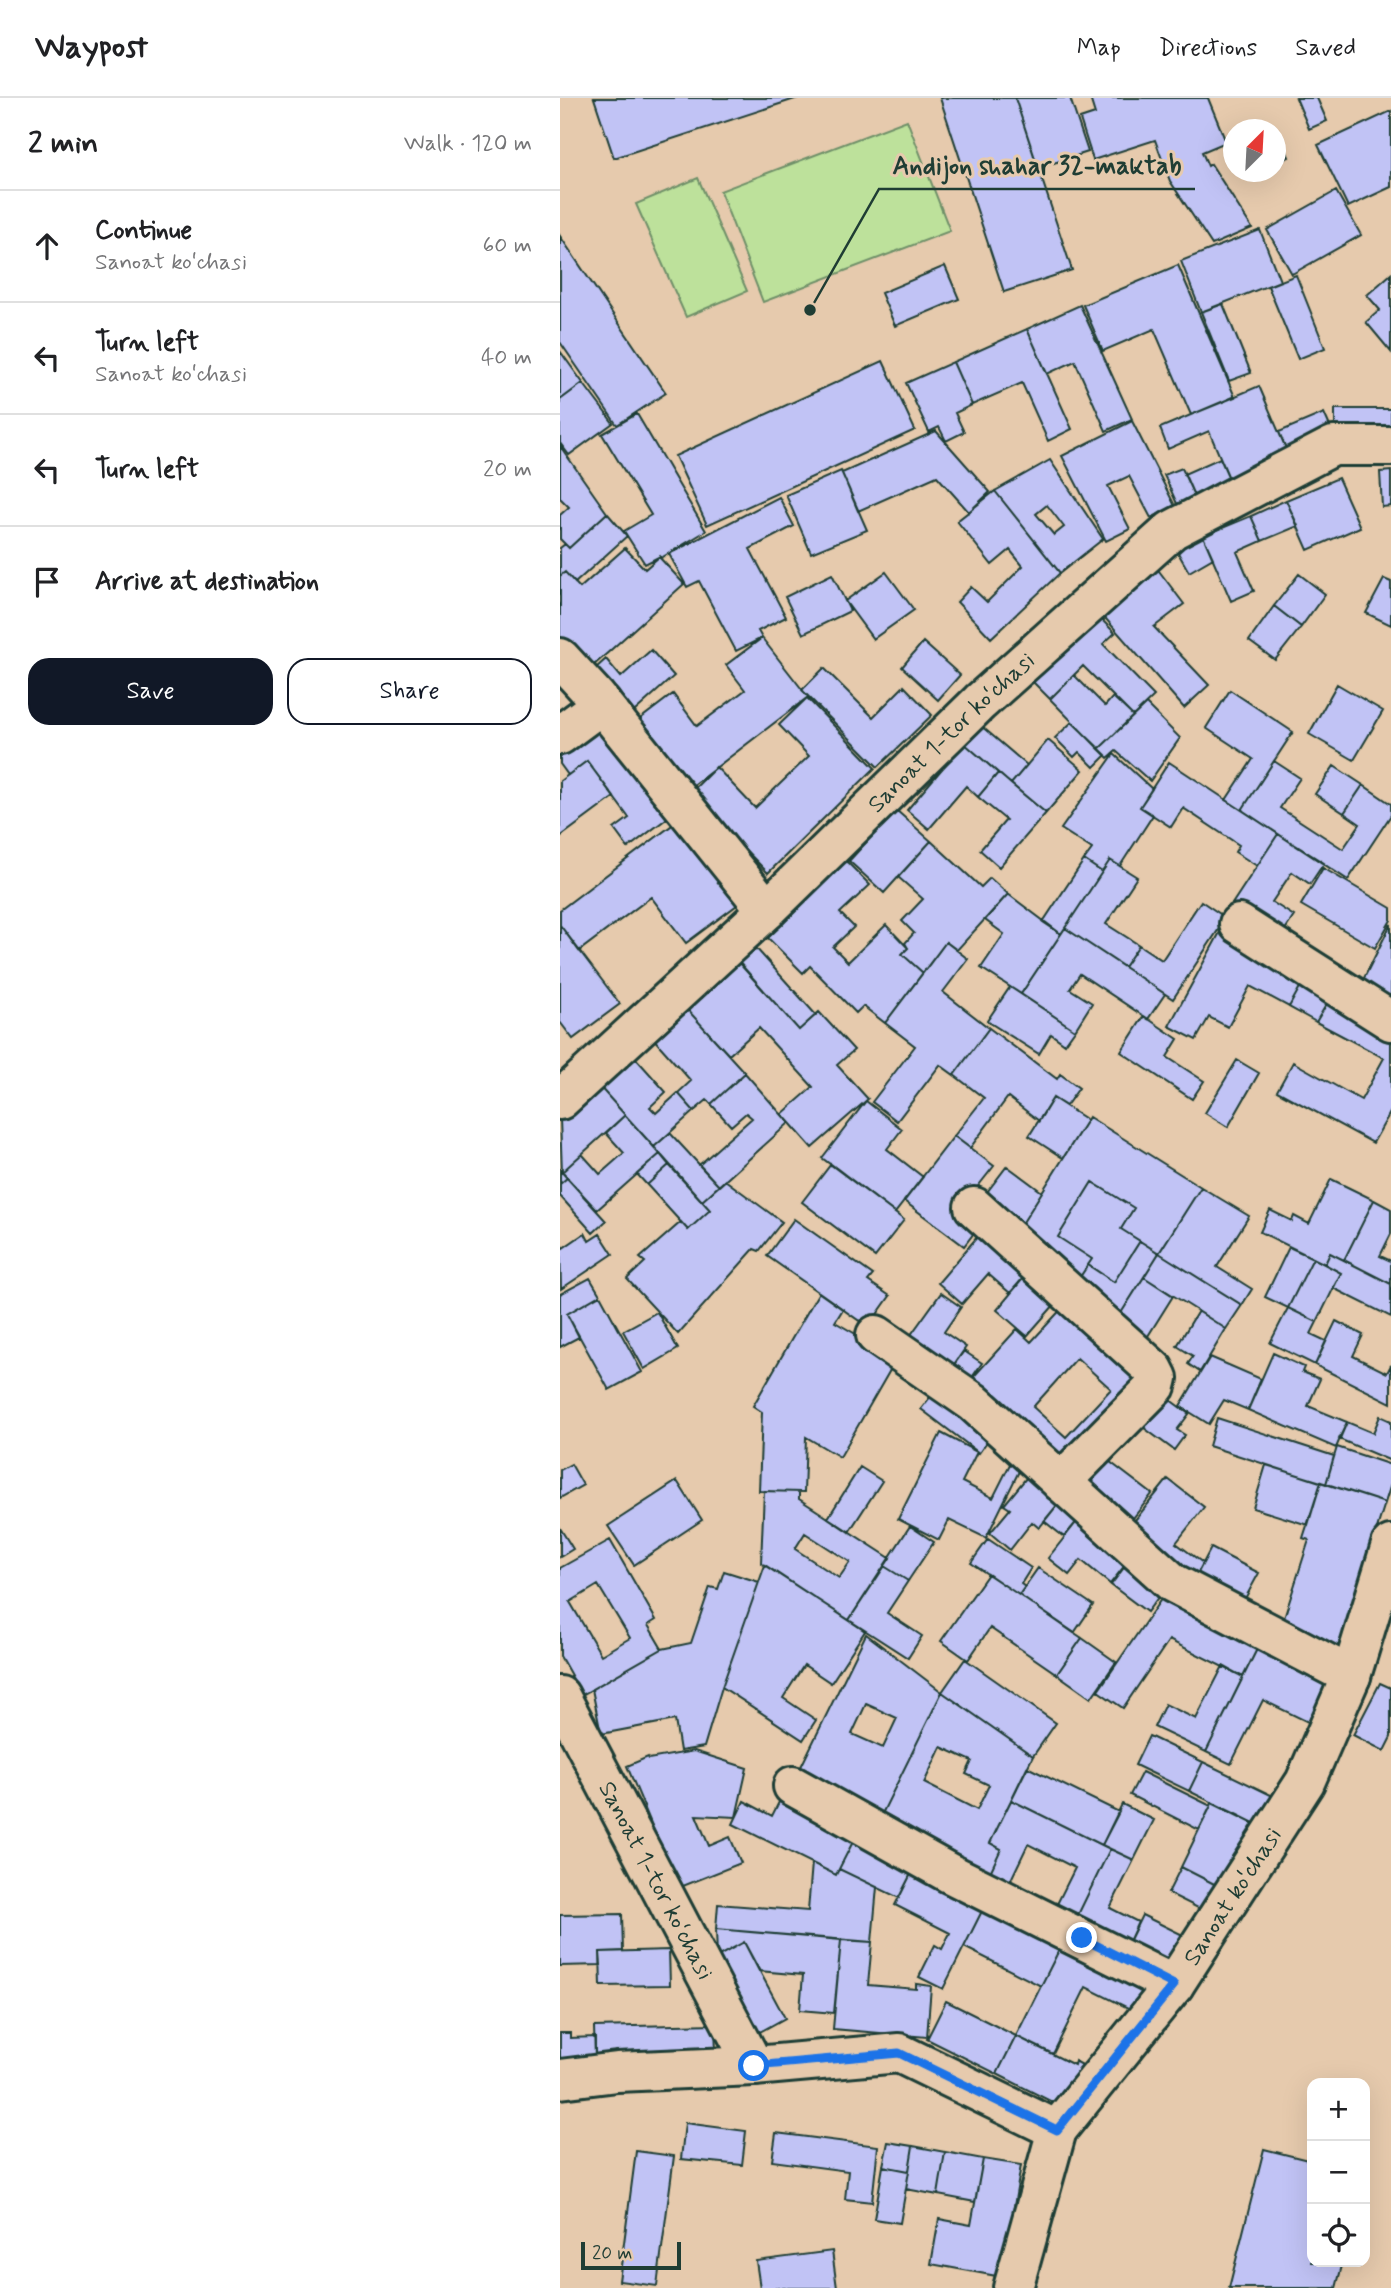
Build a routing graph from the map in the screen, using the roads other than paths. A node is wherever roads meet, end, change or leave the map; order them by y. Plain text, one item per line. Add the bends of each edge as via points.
1 (1391, 446) edge
2 (560, 658) edge
3 (602, 704) junction
4 (560, 735) edge
5 (768, 910) junction
6 (1239, 924) dead end
7 (1391, 1021) edge
8 (560, 1100) edge
9 (974, 1207) dead end
10 (876, 1335) dead end
11 (1060, 1482) junction
12 (1391, 1545) edge
13 (1351, 1676) junction
14 (560, 1696) edge
15 (793, 1786) dead end
16 (1174, 1985) junction
17 (754, 2066) junction
18 (560, 2079) edge
19 (1057, 2130) junction
20 (1013, 2288) edge

1 - 5 street, Sanoat 1-tor ko‘chasi via 1333,446 1172,530 980,702
2 - 3 street
3 - 4 street
3 - 5 street
5 - 8 street, Sanoat 1-tor ko‘chasi
6 - 7 street
9 - 11 street via 1158,1378 1156,1386
10 - 11 street via 973,1402
11 - 13 street via 1173,1583
12 - 13 street, Sanoat koʻchasi
13 - 16 street, Sanoat koʻchasi via 1305,1782
14 - 17 street, Sanoat 1-tor ko‘chasi
15 - 16 street via 949,1873
16 - 19 street, Sanoat koʻchasi
17 - 18 street
17 - 19 street via 899,2053
19 - 20 street

